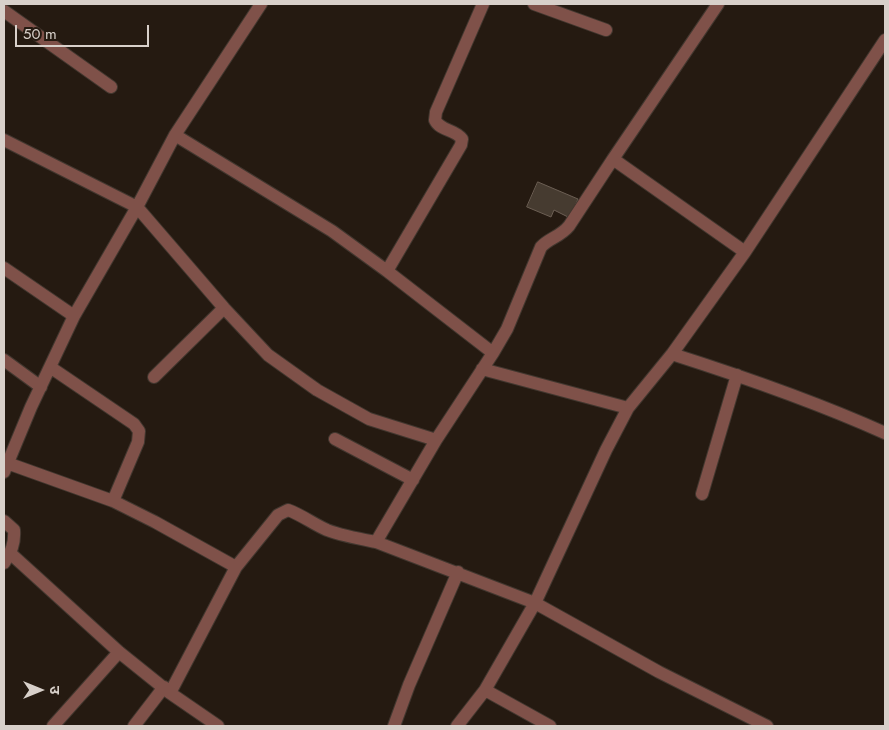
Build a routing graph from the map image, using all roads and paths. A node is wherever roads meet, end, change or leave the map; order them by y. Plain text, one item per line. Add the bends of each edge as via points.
1 (261, 4) edge
2 (483, 4) edge
3 (534, 4) edge
4 (718, 4) edge
5 (4, 11) edge
6 (606, 30) dead end
7 (885, 40) edge
8 (111, 87) dead end
9 (175, 135) junction
10 (4, 140) edge
11 (613, 159) junction
12 (137, 208) junction
13 (745, 252) junction
14 (4, 268) edge
15 (388, 271) junction
16 (224, 308) junction
17 (74, 316) junction
18 (493, 353) junction
19 (672, 354) junction
20 (4, 360) edge
21 (50, 368) junction
22 (482, 369) junction
23 (737, 375) junction
24 (154, 377) dead end
25 (41, 387) junction
26 (628, 408) junction
27 (885, 433) edge
28 (335, 439) dead end
29 (436, 440) junction
30 (5, 469) edge
31 (413, 480) junction
32 (702, 494) dead end
33 (113, 501) junction
34 (4, 521) edge
35 (376, 542) junction
36 (7, 558) edge
37 (236, 568) junction
38 (458, 572) junction
39 (535, 603) junction
40 (119, 652) junction
41 (167, 690) junction
42 (485, 690) junction
43 (53, 726) edge
44 (134, 726) edge
45 (218, 726) edge
46 (394, 726) edge
47 (457, 726) edge
48 (550, 726) edge
49 (767, 726) edge

1 - 9 street
2 - 15 street via 434,120 438,126 459,135 461,145
3 - 6 street
4 - 11 street
5 - 8 street
7 - 13 street
9 - 12 street
9 - 15 street via 332,231
10 - 12 street
11 - 13 street
11 - 18 street via 569,226 541,247 507,329
12 - 16 street
12 - 17 street
13 - 19 street
14 - 17 street
15 - 18 street
16 - 24 street
16 - 29 street via 268,355 317,390 369,419
17 - 21 street
18 - 22 street
19 - 23 street
19 - 26 street
20 - 25 street
21 - 25 street
21 - 33 street via 134,424 139,431 138,442
22 - 26 street
22 - 29 street
23 - 27 street
23 - 32 street
25 - 30 street
26 - 39 street
28 - 31 street
29 - 31 street
30 - 33 street
31 - 35 street
33 - 37 street
34 - 36 street via 14,530 15,542
35 - 37 street via 327,530 288,510 278,516
35 - 38 street
36 - 40 street
37 - 41 street
38 - 39 street
38 - 46 street
39 - 42 street
39 - 49 street
40 - 41 street
40 - 43 street
41 - 44 street
41 - 45 street
42 - 47 street
42 - 48 street

